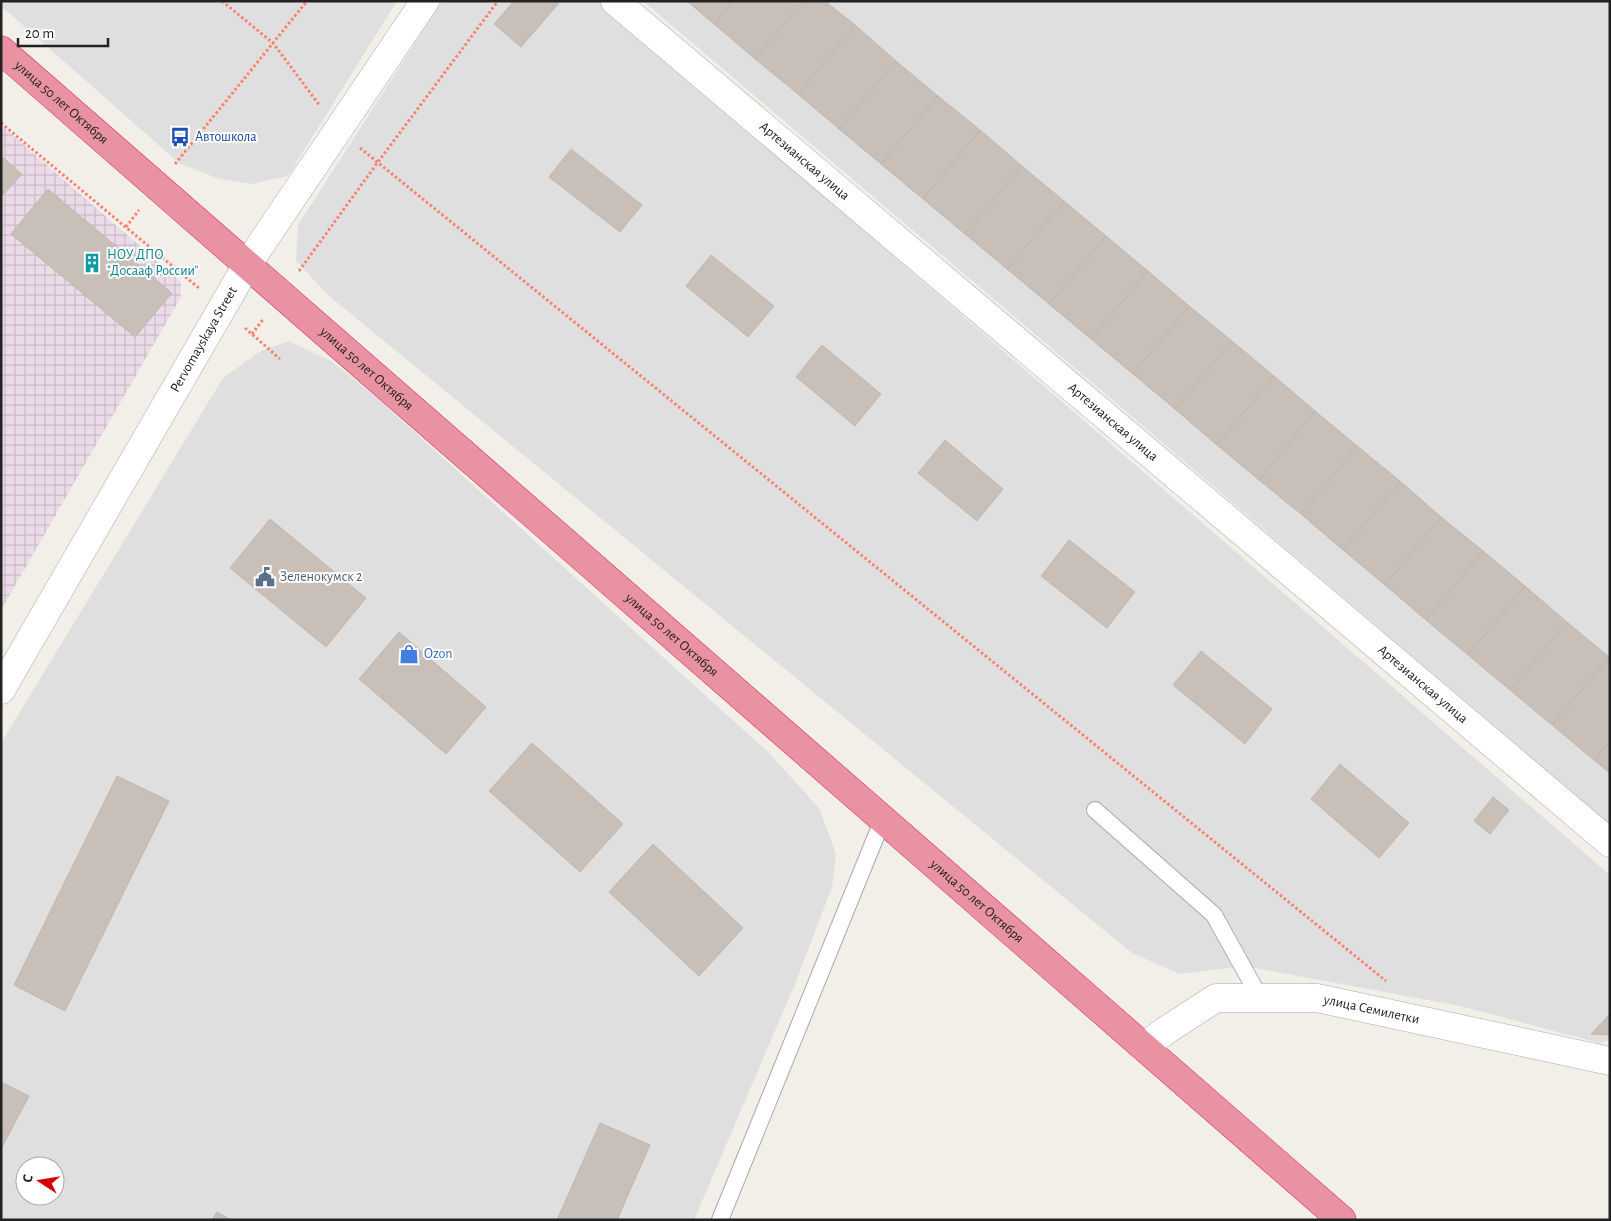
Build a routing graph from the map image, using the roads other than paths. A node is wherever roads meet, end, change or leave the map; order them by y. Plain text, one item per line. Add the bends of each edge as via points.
1 (424, 1) edge
2 (615, 1) edge
3 (1, 50) edge
4 (248, 265) junction
5 (1, 690) edge
6 (1095, 810) dead end
7 (883, 819) junction
8 (1610, 843) edge
9 (1260, 998) junction
10 (1144, 1047) junction
11 (1610, 1060) edge
12 (720, 1220) edge
13 (1342, 1220) edge

1 - 4 street, Pervomayskaya Street
2 - 8 street, Артезианская улица
3 - 4 highway, улица 50 лет Октября
4 - 5 street, Pervomayskaya Street
4 - 7 highway, улица 50 лет Октября
6 - 9 lane via 1214,915
7 - 10 highway, улица 50 лет Октября
7 - 12 lane
9 - 10 street, улица Семилетки via 1216,998
9 - 11 street, улица Семилетки via 1317,998
10 - 13 highway, улица 50 лет Октября

